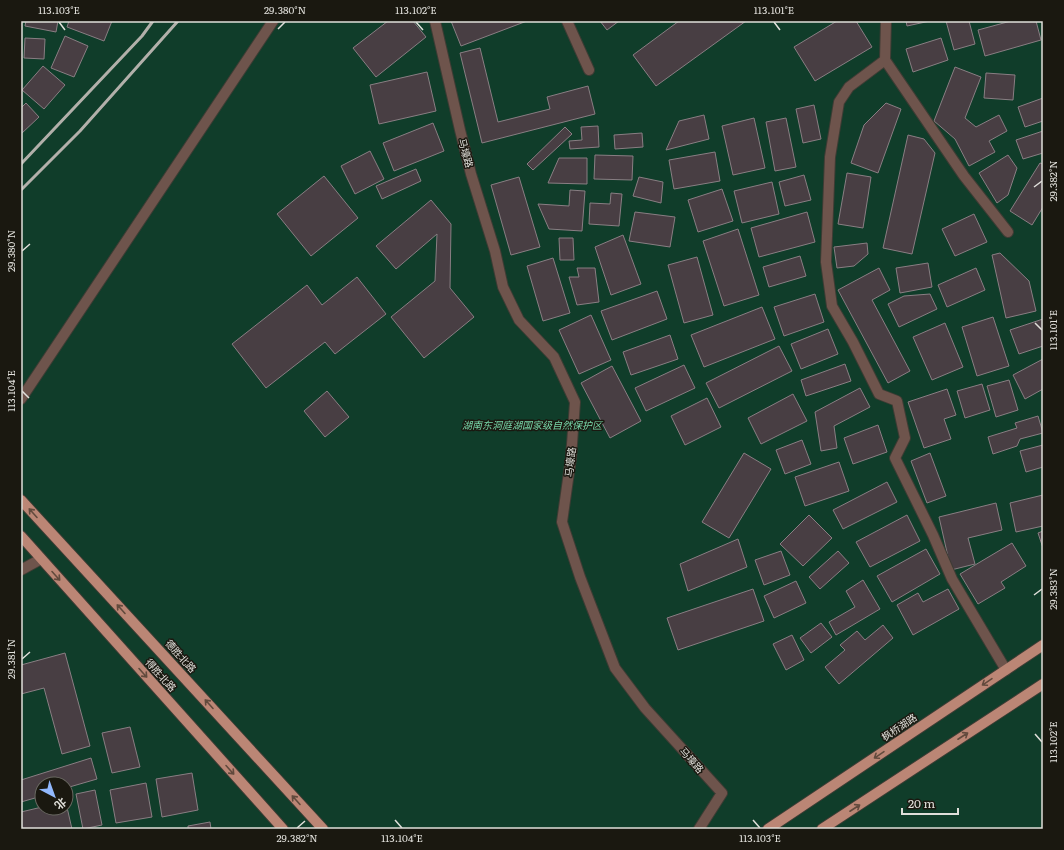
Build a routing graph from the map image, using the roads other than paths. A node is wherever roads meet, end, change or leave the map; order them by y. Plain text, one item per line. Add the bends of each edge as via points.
1 (273, 21) edge
2 (435, 21) edge
3 (567, 21) edge
4 (886, 21) edge
5 (885, 60) junction
6 (589, 70) dead end
7 (1008, 232) dead end
8 (21, 400) edge
9 (21, 500) edge
10 (21, 536) edge
11 (42, 559) junction
12 (21, 570) edge
13 (1043, 645) edge
14 (1006, 670) junction
15 (1043, 684) edge
16 (283, 829) edge
17 (323, 829) edge
18 (699, 829) edge
19 (768, 829) edge
20 (822, 829) edge

1 - 8 street
2 - 18 street, 马壕路 via 471,174 495,251 503,287 519,320 554,357 575,402 571,458 562,522 615,668 645,708 722,793
3 - 6 street
4 - 5 street
5 - 7 street via 964,176
5 - 14 street via 849,88 839,102 830,157 826,262 832,306 879,394 897,401 905,438 895,458 952,580
17 -> 9 main road, 德胜北路
10 - 11 main road, 得胜北路
11 - 12 street
11 -> 16 main road, 得胜北路
13 - 14 main road, 枫桥湖路
14 -> 19 main road, 枫桥湖路
20 -> 15 main road

